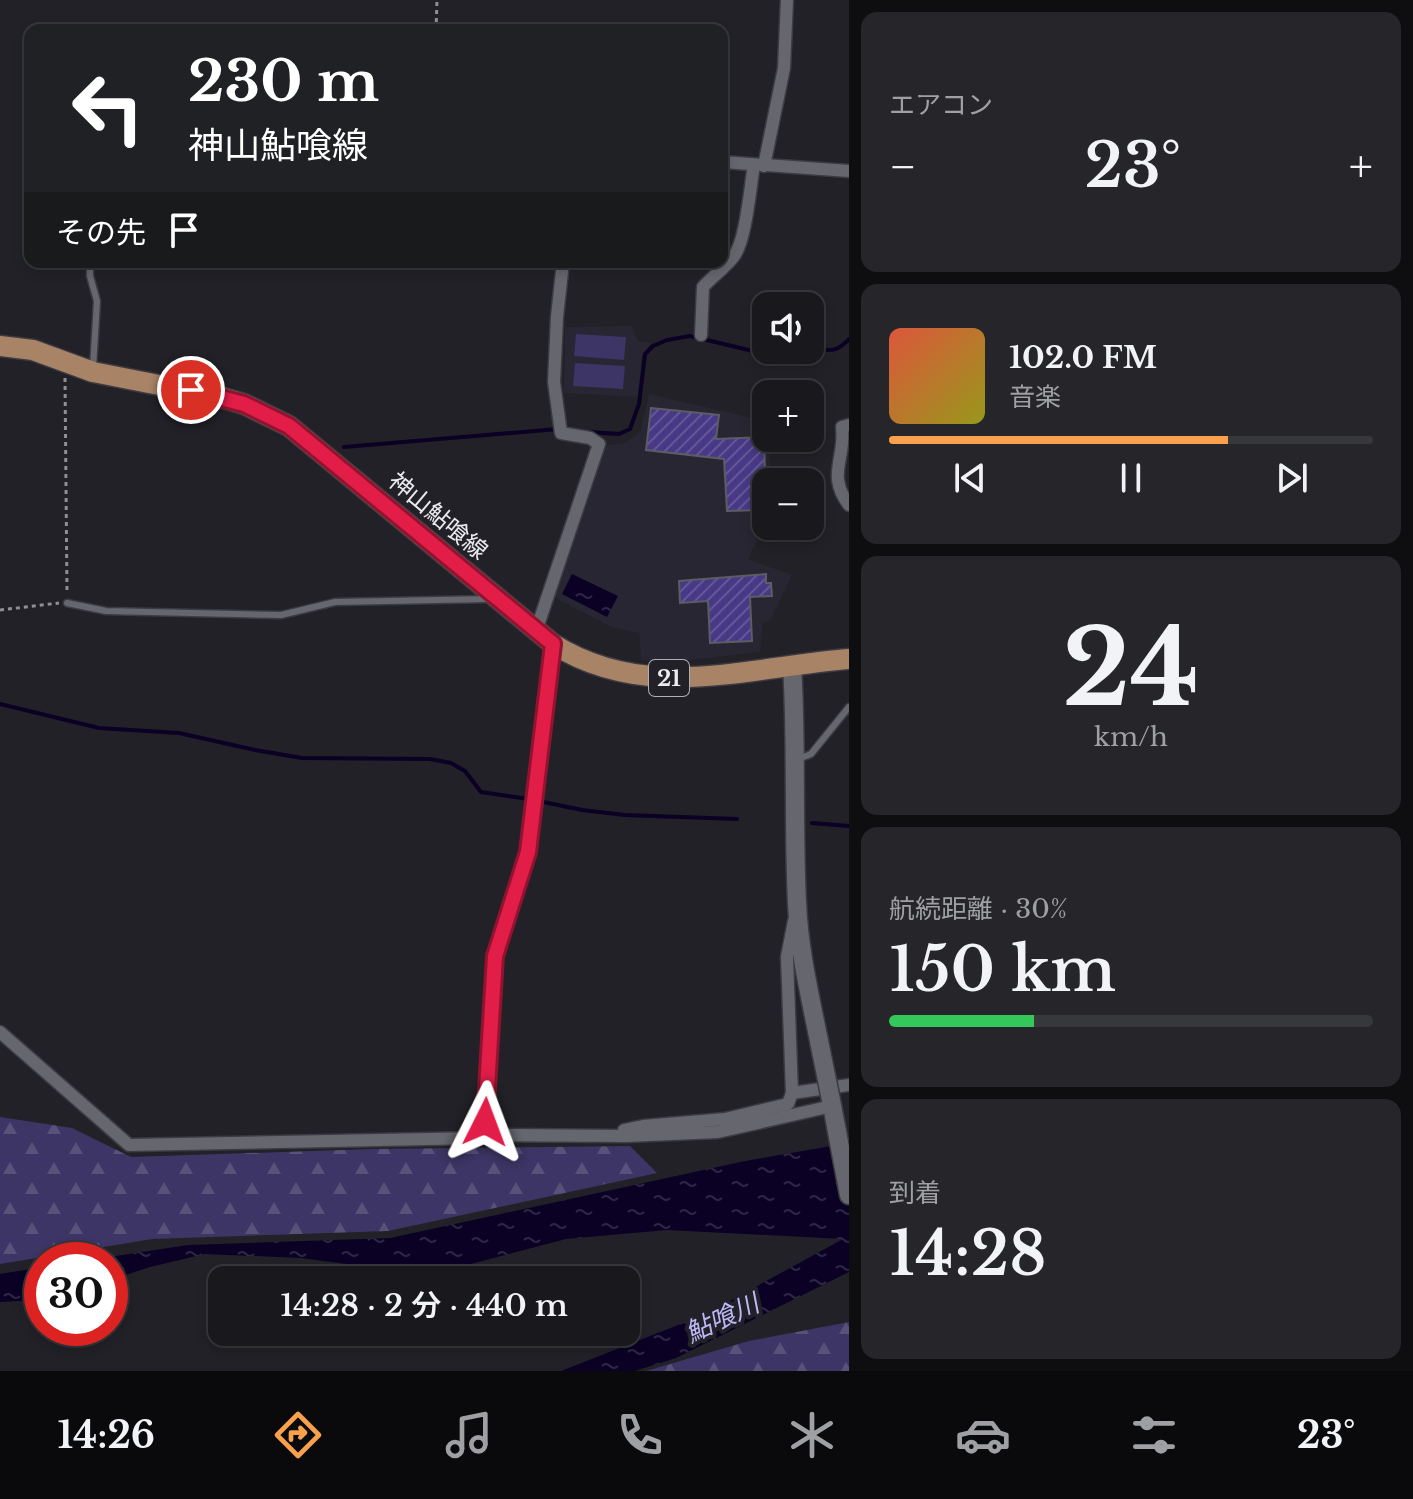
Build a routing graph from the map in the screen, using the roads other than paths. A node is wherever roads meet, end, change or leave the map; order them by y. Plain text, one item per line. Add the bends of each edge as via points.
1 (787, 0) edge
2 (728, 162) edge
3 (762, 162) junction
4 (849, 171) edge
5 (728, 263) edge
6 (90, 268) edge
7 (562, 268) edge
8 (723, 268) edge
9 (701, 335) dead end
10 (0, 346) edge
11 (93, 372) junction
12 (849, 425) edge
13 (849, 505) edge
14 (497, 599) junction
15 (67, 603) road end
16 (536, 631) junction
17 (553, 644) junction
18 (849, 659) edge
19 (792, 665) junction
20 (849, 707) edge
21 (796, 760) junction
22 (797, 906) junction
23 (0, 1032) edge
24 (849, 1085) edge
25 (792, 1093) junction
26 (832, 1105) junction
27 (491, 1135) junction
28 (617, 1136) junction
29 (849, 1195) edge

1 - 3 street via 784,68
2 - 3 street
3 - 4 street
3 - 5 street via 744,220 745,234
6 - 11 lane via 97,301
7 - 16 street via 554,382 560,429 599,444
8 - 9 street via 703,287
10 - 11 main road, 神山鮎喰線 / 21 via 33,350
11 - 14 main road, 神山鮎喰線 / 21 via 220,397 289,426
12 - 13 street via 842,427 836,479
14 - 15 lane via 335,602 281,615 106,611
14 - 16 main road, 神山鮎喰線 / 21
16 - 17 main road, 神山鮎喰線 / 21
17 - 19 main road, 神山鮎喰線 / 21 via 593,665 638,677 690,678
17 - 27 street via 528,852 495,956 485,1122
18 - 19 main road, 神山鮎喰線 / 21
19 - 21 street
20 - 21 lane via 811,754
21 - 22 street
22 - 25 street via 787,957
22 - 26 street, bridge
23 - 27 street via 129,1145
24 - 25 street
25 - 28 street via 788,1104 775,1108 626,1129
26 - 28 street via 718,1132
26 - 29 street
27 - 28 street

